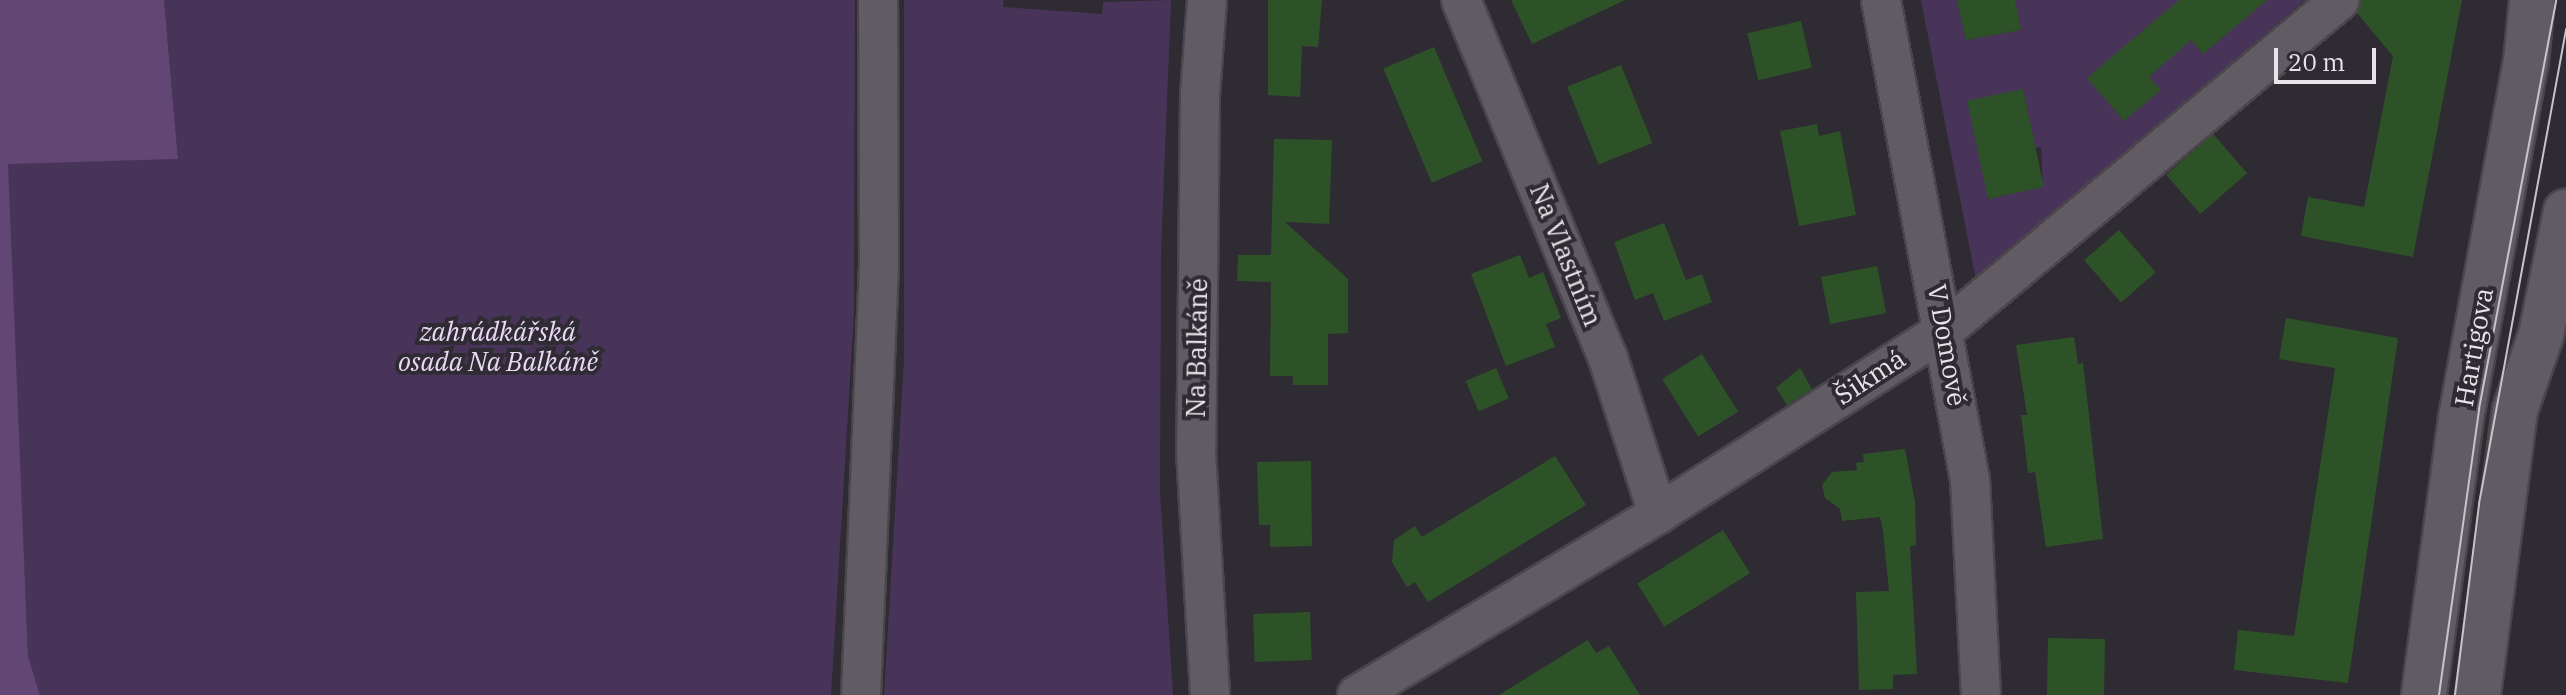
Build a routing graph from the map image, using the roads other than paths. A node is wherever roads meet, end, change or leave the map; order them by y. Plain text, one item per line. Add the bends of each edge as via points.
1 (878, 0) edge
2 (1207, 0) edge
3 (1461, 0) edge
4 (1881, 0) edge
5 (2340, 0) edge
6 (2532, 0) edge
7 (2566, 211) edge
8 (1946, 329) junction
9 (1658, 514) junction
10 (861, 695) edge
11 (1210, 695) edge
12 (1357, 695) edge
13 (1981, 695) edge
14 (2424, 695) edge
15 (2478, 695) edge

1 - 10 street via 879,265
2 - 11 street, Na Balkáně via 1200,95 1196,451
3 - 9 street, Na Vlastním via 1608,358
4 - 8 street, V Domově
5 - 8 street, Šikmá
6 - 14 main road, Hartigova via 2526,62 2461,418
7 - 15 main road, Hartigova via 2541,335 2515,410
8 - 9 street, Šikmá
8 - 13 street, V Domově via 1970,479
9 - 12 street, Šikmá

